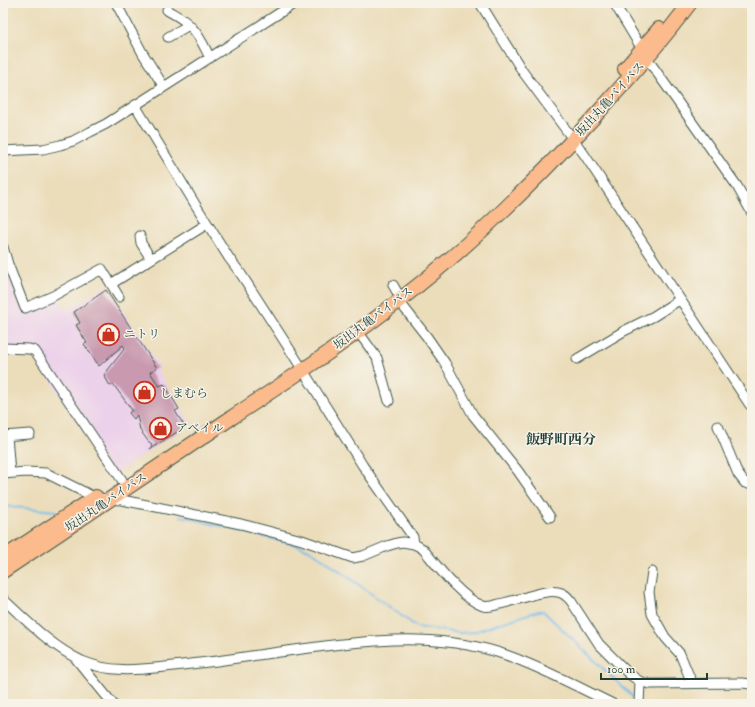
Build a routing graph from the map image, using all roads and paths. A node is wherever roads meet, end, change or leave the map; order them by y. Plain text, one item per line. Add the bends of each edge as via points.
1 (116, 3) edge
2 (295, 3) edge
3 (480, 3) edge
4 (614, 3) edge
5 (679, 3) edge
6 (690, 3) edge
7 (166, 10) dead end
8 (189, 25) junction
9 (168, 37) dead end
10 (644, 54) junction
11 (210, 58) junction
12 (164, 87) junction
13 (135, 105) junction
14 (570, 136) junction
15 (3, 151) edge
16 (752, 213) edge
17 (207, 224) junction
18 (140, 236) dead end
19 (3, 247) edge
20 (151, 259) junction
21 (111, 284) junction
22 (397, 292) junction
23 (119, 297) dead end
24 (679, 300) junction
25 (356, 332) junction
26 (3, 348) edge
27 (577, 359) dead end
28 (300, 366) junction
29 (389, 401) dead end
30 (750, 406) dead end
31 (718, 426) dead end
32 (30, 434) dead end
33 (5, 436) edge
34 (6, 474) edge
35 (122, 480) junction
36 (752, 485) edge
37 (96, 498) junction
38 (111, 499) junction
39 (550, 517) dead end
40 (414, 544) junction
41 (3, 558) edge
42 (3, 571) edge
43 (652, 572) dead end
44 (3, 599) edge
45 (75, 657) junction
46 (640, 682) junction
47 (692, 683) junction
48 (752, 684) edge
49 (639, 702) edge
50 (113, 704) edge
51 (613, 704) edge

1 - 12 street
2 - 11 street
3 - 14 street via 523,72
4 - 10 street
5 - 10 highway, 坂出丸亀バイパス
6 - 10 highway, 坂出丸亀バイパス via 670,31
7 - 8 street
8 - 9 street
8 - 11 street
10 - 14 highway, 坂出丸亀バイパス via 621,74
10 - 16 street
11 - 12 street
12 - 13 street
13 - 15 street via 72,141 43,149
13 - 17 street
14 - 22 highway, 坂出丸亀バイパス via 471,228
14 - 24 street
17 - 20 street
17 - 28 street
18 - 20 street via 141,243
19 - 21 street via 25,308 102,269
20 - 21 street
21 - 23 street
22 - 25 highway, 坂出丸亀バイパス
22 - 28 highway, 坂出丸亀バイパス
22 - 39 street via 402,305 445,363 473,415 518,471
24 - 27 street
24 - 30 street
25 - 28 highway, 坂出丸亀バイパス
25 - 29 street via 377,358
26 - 35 street via 35,351
28 - 35 highway, 坂出丸亀バイパス
28 - 38 highway, 坂出丸亀バイパス
28 - 40 street via 363,466 413,537
31 - 36 street via 738,474 745,483
32 - 33 street
33 - 34 street
34 - 37 street via 46,473
35 - 37 highway, 坂出丸亀バイパス
37 - 38 street
37 - 41 highway, 坂出丸亀バイパス
38 - 40 street via 241,524 302,540 353,558 397,543
38 - 42 highway, 坂出丸亀バイパス
40 - 46 street via 423,549 456,587 482,605 492,606 546,592 563,593 599,644
43 - 47 street via 649,592 652,614 665,637 680,654
44 - 45 street via 54,644
45 - 50 street
45 - 51 street via 96,665 124,670 201,663 358,642 437,641 472,646 506,655
46 - 47 street
46 - 49 street
47 - 48 street

